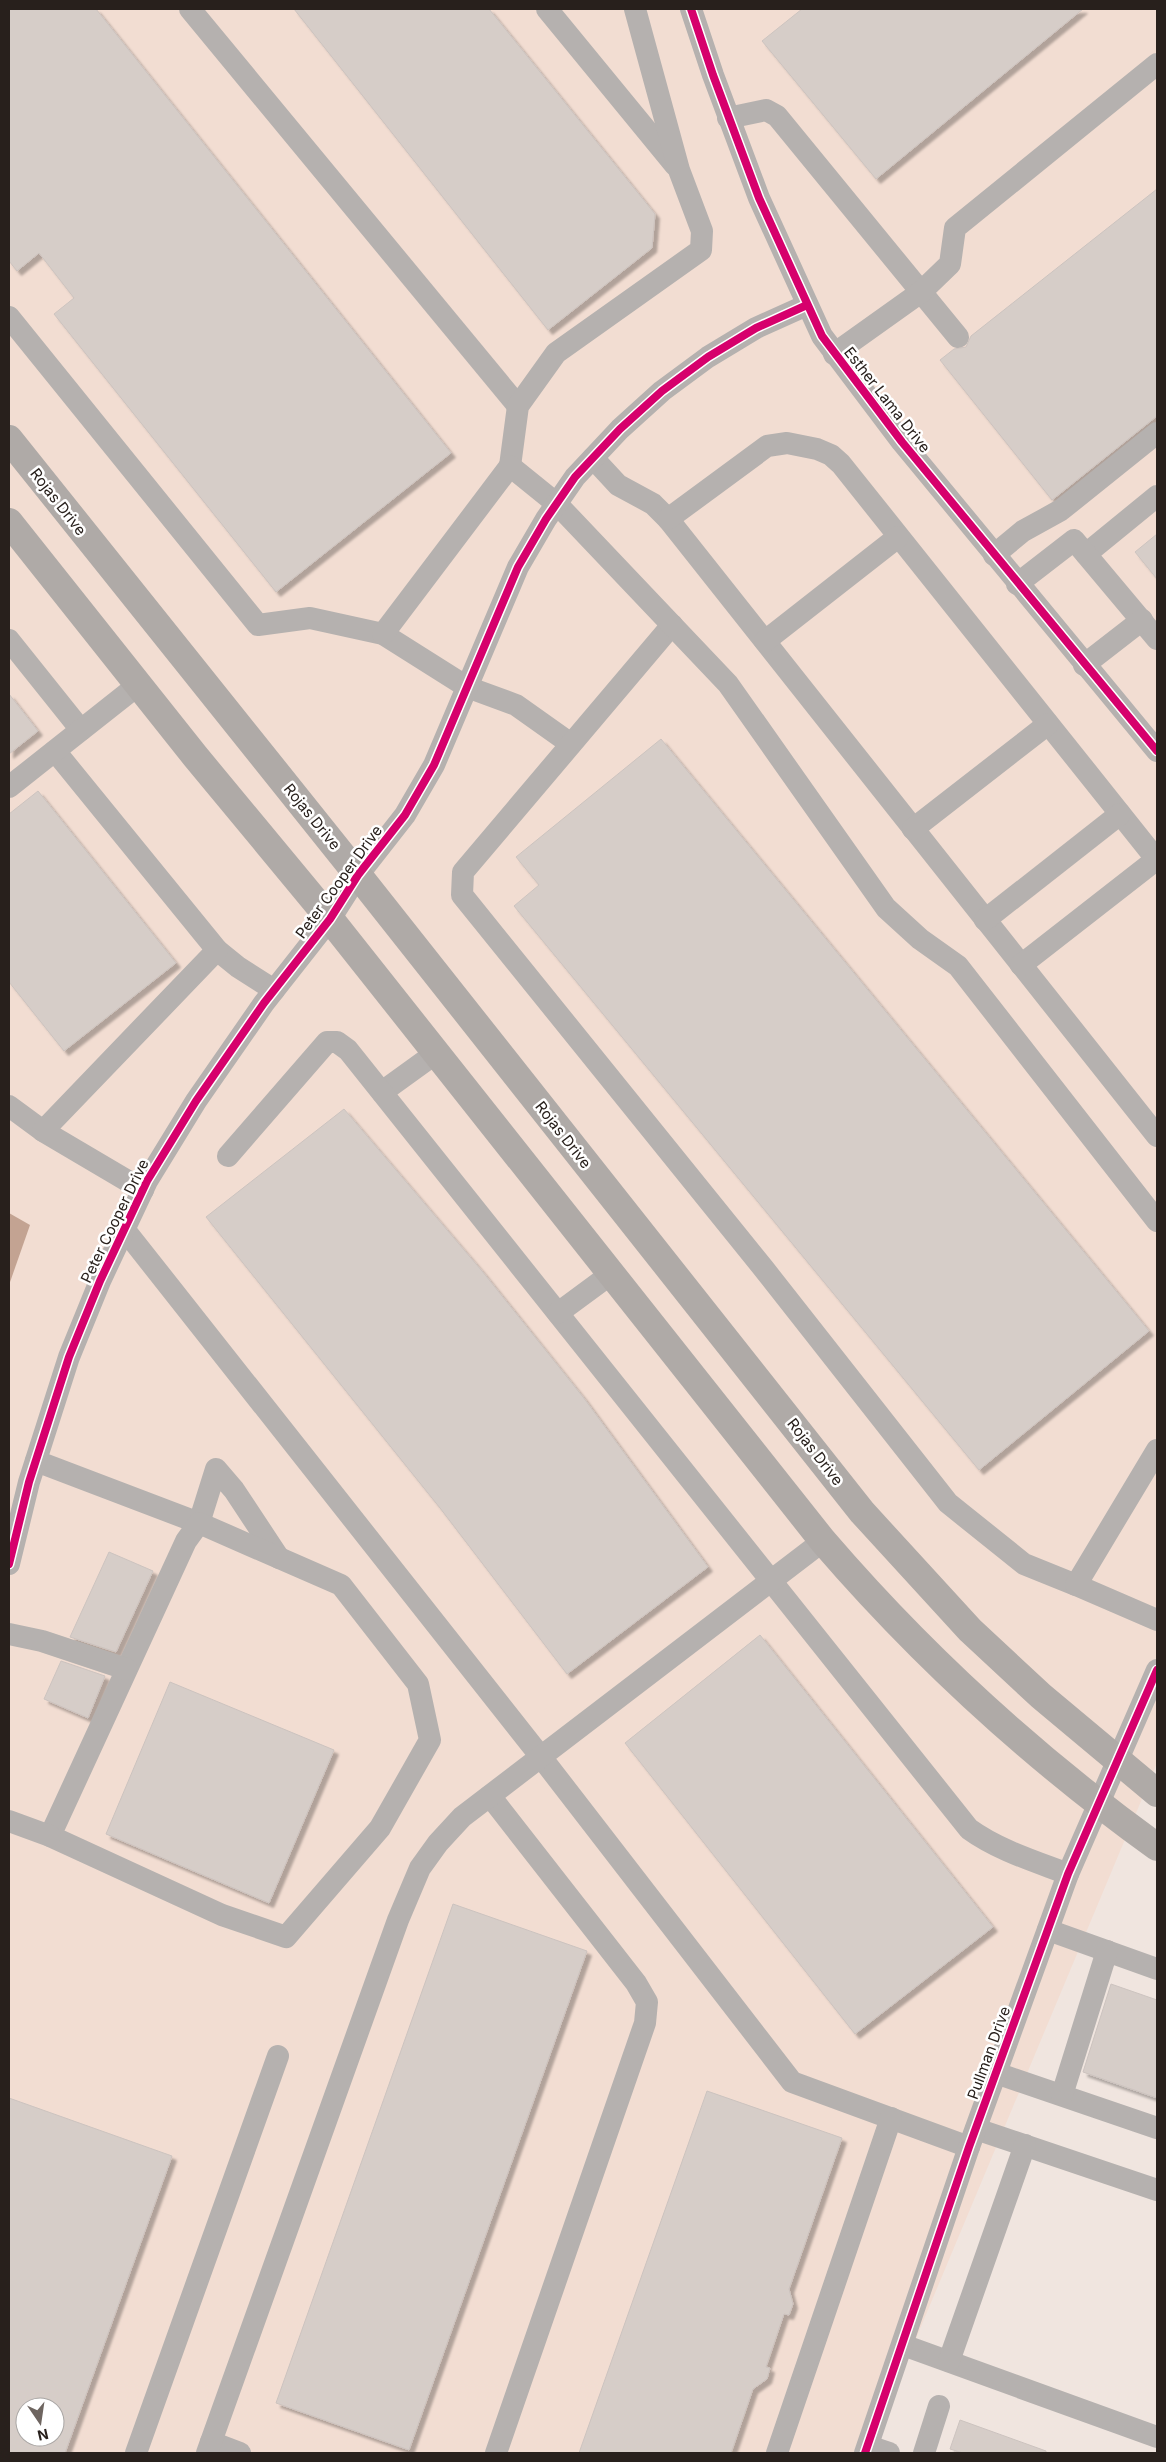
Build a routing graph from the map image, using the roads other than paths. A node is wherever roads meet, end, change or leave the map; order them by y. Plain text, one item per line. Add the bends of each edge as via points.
1 (190, 9) edge
2 (547, 9) edge
3 (635, 9) edge
4 (691, 9) edge
5 (1157, 64) edge
6 (728, 118) junction
7 (679, 170) junction
8 (921, 292) junction
9 (807, 305) junction
10 (9, 317) edge
11 (958, 337) dead end
12 (834, 354) junction
13 (518, 406) junction
14 (1157, 433) edge
15 (9, 439) edge
16 (593, 458) junction
17 (510, 466) junction
18 (1157, 496) edge
19 (557, 504) junction
20 (668, 519) junction
21 (9, 522) edge
22 (898, 537) junction
23 (1086, 554) junction
24 (994, 555) junction
25 (1017, 584) junction
26 (1142, 620) junction
27 (672, 625) junction
28 (383, 634) junction
29 (1157, 639) edge
30 (9, 640) edge
31 (765, 641) junction
32 (1084, 665) junction
33 (138, 685) junction
34 (467, 687) junction
35 (1048, 724) junction
36 (81, 730) junction
37 (571, 744) junction
38 (55, 750) junction
39 (1157, 751) edge
40 (9, 787) edge
41 (1120, 814) junction
42 (913, 829) junction
43 (1157, 860) edge
44 (358, 875) junction
45 (330, 919) junction
46 (986, 920) junction
47 (217, 950) junction
48 (1021, 964) junction
49 (274, 990) junction
50 (436, 1053) junction
51 (382, 1092) junction
52 (9, 1106) edge
53 (43, 1132) junction
54 (1157, 1136) edge
55 (228, 1156) dead end
56 (143, 1190) junction
57 (1157, 1221) edge
58 (124, 1229) junction
59 (611, 1274) junction
60 (558, 1313) junction
61 (1157, 1450) edge
62 (36, 1461) junction
63 (199, 1523) junction
64 (823, 1541) junction
65 (279, 1558) junction
66 (9, 1564) edge
67 (771, 1580) junction
68 (1076, 1585) junction
69 (1157, 1620) edge
70 (9, 1634) edge
71 (126, 1669) junction
72 (1156, 1674) edge
73 (540, 1757) junction
74 (1118, 1761) junction
75 (1157, 1793) edge
76 (490, 1796) junction
77 (1099, 1802) junction
78 (9, 1821) edge
79 (50, 1836) junction
80 (1157, 1847) edge
81 (1068, 1874) junction
82 (1048, 1930) junction
83 (1107, 1951) junction
84 (1157, 1969) edge
85 (278, 2056) dead end
86 (996, 2073) junction
87 (1062, 2095) junction
88 (891, 2118) junction
89 (1157, 2128) edge
90 (972, 2138) junction
91 (1025, 2145) junction
92 (1157, 2190) edge
93 (903, 2345) junction
94 (949, 2361) junction
95 (939, 2406) dead end
96 (1157, 2437) edge
97 (209, 2448) edge
98 (866, 2450) edge
99 (136, 2453) edge
100 (240, 2453) edge
101 (496, 2453) edge
102 (777, 2453) edge
103 (889, 2453) edge
104 (924, 2453) edge

1 - 13 street
2 - 7 street
3 - 7 street
4 - 6 street, Esther Lama Drive
5 - 8 street via 955,228 950,264
6 - 8 street via 766,110 777,116
6 - 9 street, Esther Lama Drive via 759,198
7 - 13 street via 702,231 701,250 556,353
8 - 11 street
8 - 12 street
9 - 12 street, Esther Lama Drive
9 - 16 street, Peter Cooper Drive via 756,328 708,357 662,392
10 - 28 street via 258,624 310,618
12 - 24 street, Esther Lama Drive
13 - 17 street
14 - 24 street via 1061,510 1023,531
15 - 44 main road, Rojas Drive
16 - 19 street, Peter Cooper Drive
16 - 20 street via 618,485 653,504
17 - 19 street
17 - 28 street
18 - 23 street
19 - 27 street
19 - 34 street, Peter Cooper Drive via 518,567
20 - 22 street via 757,452 767,446 787,443 831,455
20 - 31 street
21 - 33 main road
22 - 31 street
22 - 35 street
23 - 25 street via 1074,540
23 - 26 street
24 - 25 street, Esther Lama Drive
25 - 32 street, Esther Lama Drive
26 - 29 street
26 - 32 street
27 - 37 street
27 - 57 street via 728,684 886,908 920,939 958,966
28 - 34 street
30 - 36 street
31 - 42 street
32 - 39 street, Esther Lama Drive
33 - 36 street
33 - 45 main road
34 - 37 street via 516,705
34 - 44 street, Peter Cooper Drive via 434,765 405,815
35 - 41 street
35 - 42 street
36 - 38 street
37 - 68 street via 463,872 462,895 752,1253 948,1503 1024,1564
38 - 40 street
38 - 47 street
41 - 43 street
41 - 46 street
42 - 46 street
43 - 48 street
44 - 45 street, Peter Cooper Drive
44 - 74 main road, Rojas Drive via 880,1533 970,1630
45 - 49 street, Peter Cooper Drive
45 - 50 main road
46 - 48 street
47 - 49 street
47 - 53 street
48 - 54 street
49 - 56 street, Peter Cooper Drive via 196,1101
50 - 51 street
50 - 59 main road
51 - 55 street via 348,1050 337,1042 327,1042
51 - 60 street
52 - 53 street
53 - 56 street
56 - 58 street, Peter Cooper Drive
58 - 62 street, Peter Cooper Drive via 69,1357
58 - 73 street
59 - 60 street
59 - 64 main road
60 - 67 street
61 - 68 street
62 - 63 street
62 - 66 street, Peter Cooper Drive
63 - 65 street
63 - 65 street via 216,1469 234,1490
63 - 71 street via 186,1541
64 - 67 street
64 - 77 main road via 856,1580 963,1686
65 - 79 street via 341,1585 418,1684 430,1740 380,1828 286,1937 222,1915
67 - 73 street
67 - 81 street via 969,1829 984,1840
68 - 69 street
70 - 71 street via 42,1641
71 - 79 street
72 - 74 street, Pullman Drive
73 - 76 street
73 - 88 street via 792,2082
74 - 75 main road, Rojas Drive
74 - 77 street, Pullman Drive
76 - 97 street via 462,1817 420,1868 398,1920
76 - 101 street via 636,1983 647,2002 645,2023
77 - 80 main road
77 - 81 street, Pullman Drive
78 - 79 street
81 - 82 street, Pullman Drive
82 - 83 street
82 - 86 street, Pullman Drive
83 - 84 street
83 - 87 street
85 - 99 street
86 - 87 street
86 - 90 street, Pullman Drive
87 - 89 street
88 - 90 street
88 - 102 street
90 - 91 street
90 - 93 street, Pullman Drive
91 - 92 street
91 - 94 street
93 - 94 street
93 - 98 street, Pullman Drive
94 - 96 street
95 - 104 street
97 - 100 street
98 - 103 street

